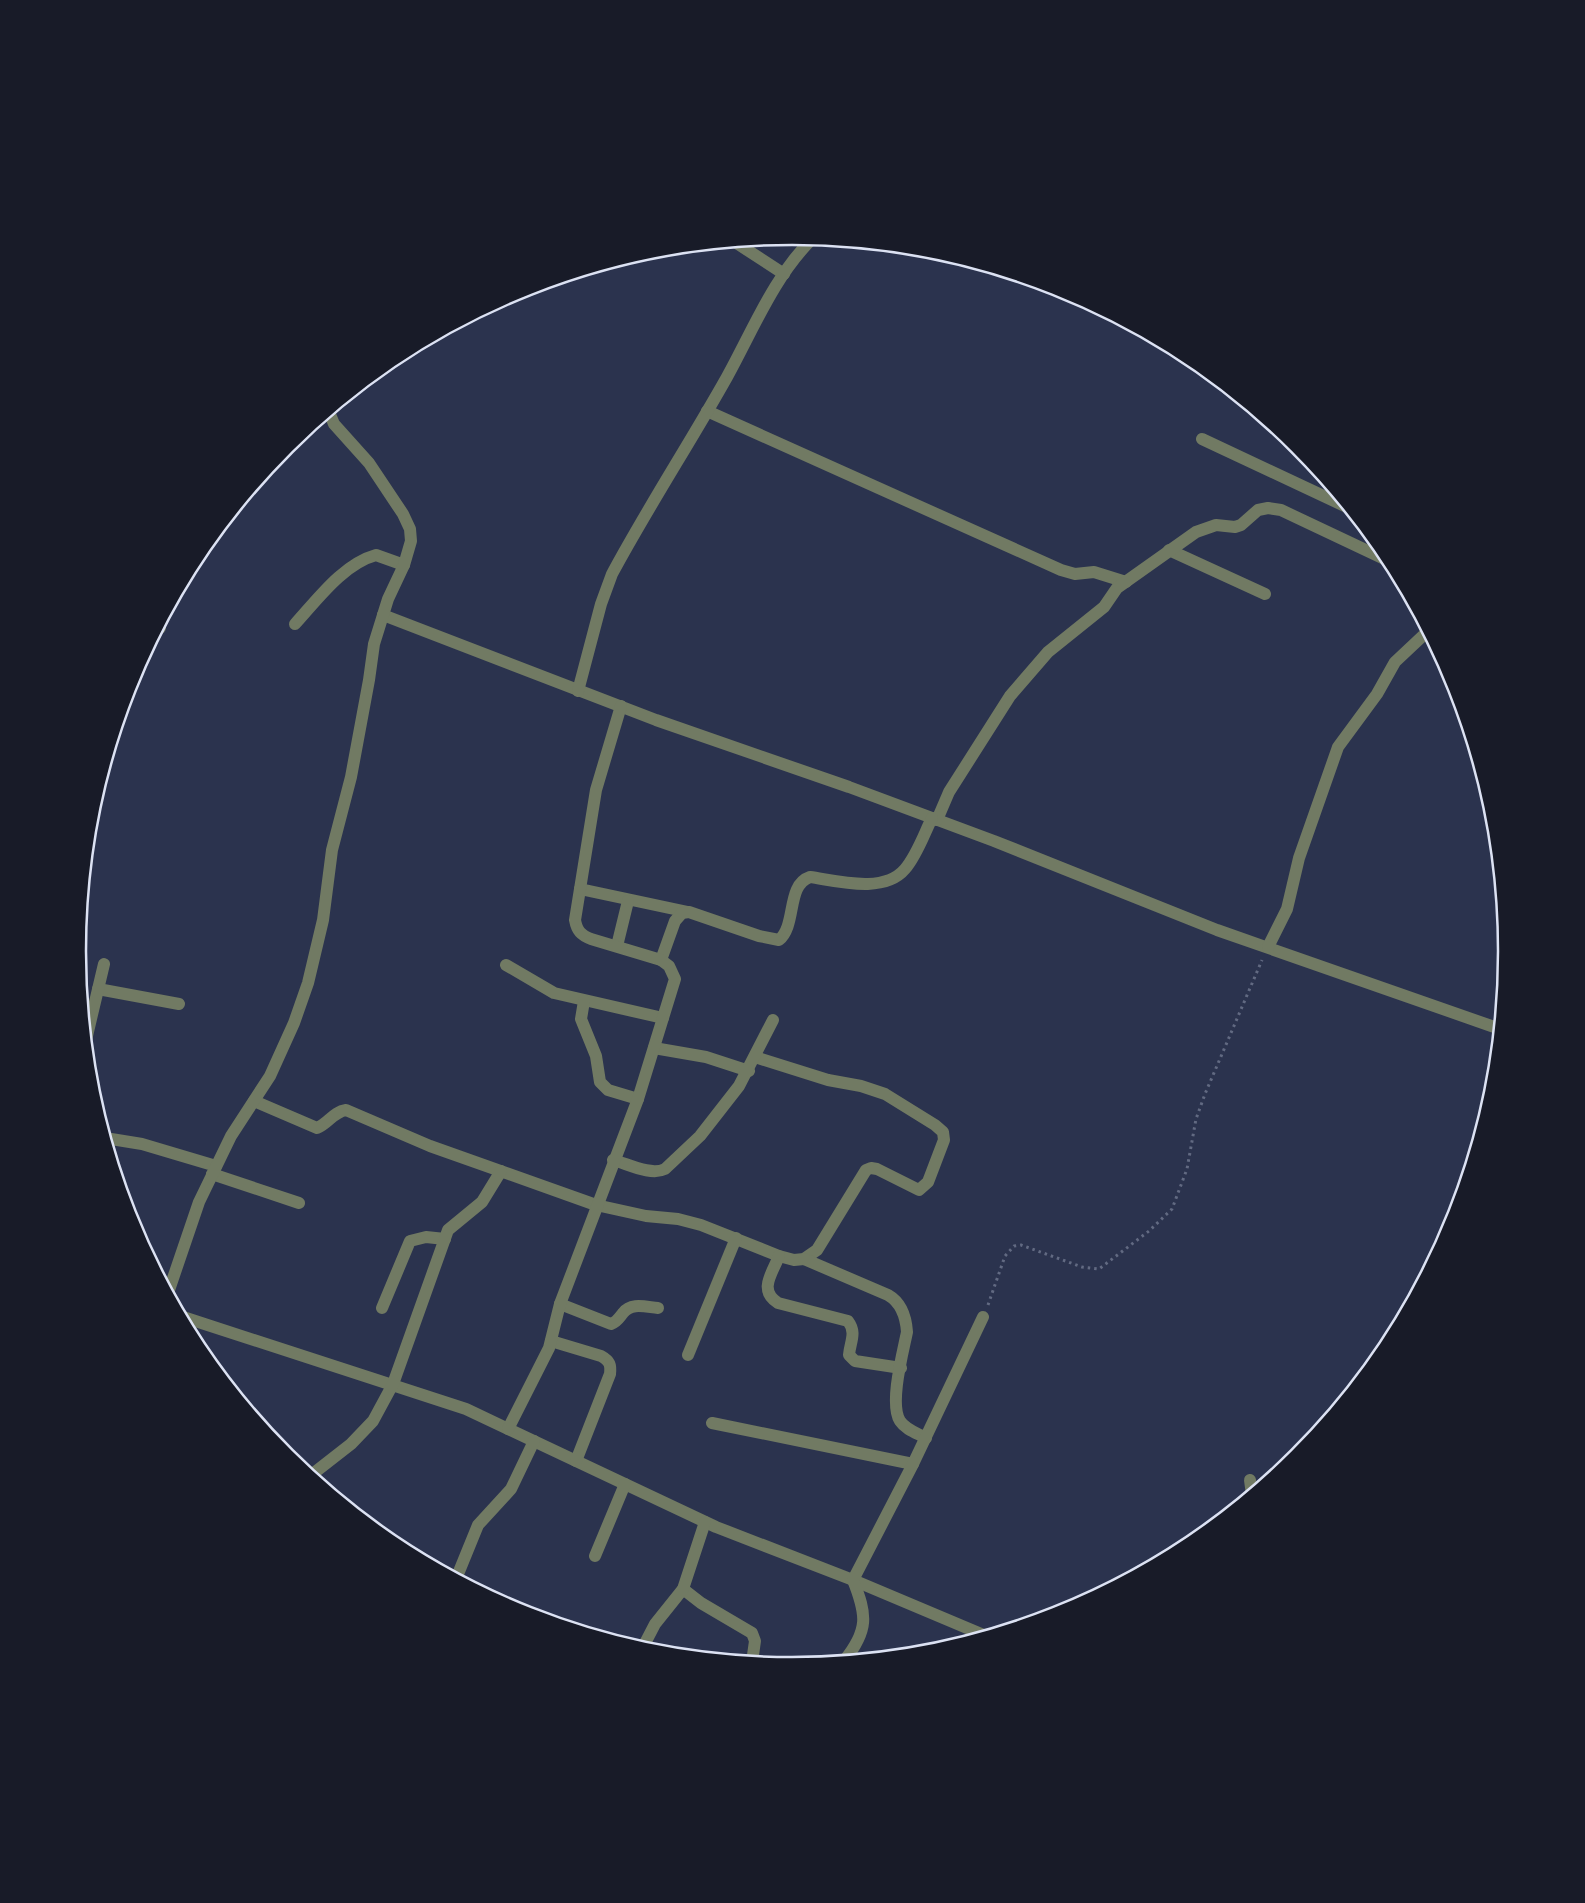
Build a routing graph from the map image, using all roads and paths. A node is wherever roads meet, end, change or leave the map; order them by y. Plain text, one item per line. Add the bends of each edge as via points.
1 (805, 246) edge
2 (743, 247) edge
3 (784, 274) junction
4 (707, 411) junction
5 (331, 417) edge
6 (1202, 440) dead end
7 (1337, 502) edge
8 (1169, 550) junction
9 (1377, 556) edge
10 (404, 565) junction
11 (1126, 582) junction
12 (1264, 594) dead end
13 (383, 615) junction
14 (294, 624) dead end
15 (1424, 635) edge
16 (578, 691) junction
17 (621, 706) junction
18 (934, 819) junction
19 (580, 889) junction
20 (628, 901) junction
21 (688, 912) junction
22 (617, 946) junction
23 (1268, 947) junction
24 (661, 960) junction
25 (104, 964) dead end
26 (506, 965) dead end
27 (98, 989) junction
28 (584, 1001) junction
29 (179, 1004) dead end
30 (663, 1018) junction
31 (773, 1020) dead end
32 (90, 1022) edge
33 (1494, 1027) edge
34 (654, 1048) junction
35 (755, 1057) junction
36 (749, 1071) junction
37 (638, 1099) junction
38 (254, 1101) junction
39 (112, 1139) edge
40 (613, 1160) junction
41 (214, 1170) junction
42 (500, 1171) junction
43 (299, 1203) dead end
44 (596, 1205) junction
45 (736, 1238) junction
46 (445, 1239) junction
47 (779, 1256) junction
48 (804, 1259) junction
49 (171, 1286) edge
50 (560, 1304) junction
51 (382, 1308) dead end
52 (658, 1308) dead end
53 (983, 1317) joint
54 (190, 1319) edge
55 (551, 1341) junction
56 (688, 1355) dead end
57 (901, 1368) junction
58 (393, 1384) junction
59 (712, 1423) dead end
60 (508, 1429) junction
61 (926, 1438) junction
62 (534, 1441) junction
63 (576, 1460) junction
64 (913, 1464) junction
65 (316, 1472) edge
66 (1250, 1480) dead end
67 (625, 1484) junction
68 (1251, 1488) edge
69 (705, 1522) junction
70 (595, 1556) dead end
71 (458, 1573) edge
72 (853, 1580) junction
73 (683, 1588) junction
74 (979, 1633) edge
75 (646, 1642) edge
76 (848, 1655) edge
77 (753, 1656) edge

1 - 3 street
2 - 3 street
3 - 4 street
4 - 11 street via 1061,570 1075,574 1094,572
4 - 16 street via 612,574
5 - 10 street via 369,463 403,514 411,541
6 - 7 street
8 - 9 street via 1196,532 1216,525 1235,527 1258,510 1268,508 1282,510
8 - 11 street
8 - 12 street
10 - 13 street
10 - 14 street via 376,555 360,561
11 - 18 street via 1104,607 1048,652 1021,681
13 - 16 street
13 - 38 street via 374,644 351,777 332,850 323,920 308,983 279,1059
15 - 23 street via 1395,662 1377,694 1338,747 1299,858 1287,909
16 - 17 street
17 - 18 street
17 - 19 street via 598,782
18 - 21 street via 910,862 890,880 869,884 810,877 803,879 797,888 787,931 779,940
18 - 23 street
19 - 20 street
19 - 22 street via 575,920 577,929 591,939
20 - 21 street
20 - 22 street
21 - 24 street via 677,916
22 - 24 street
23 - 33 street
23 - 53 path via 1205,1094 1196,1119 1187,1169 1172,1209 1099,1269 1082,1267 1021,1245 1014,1246 1005,1256
24 - 30 street via 670,966 675,979
25 - 27 street
26 - 28 street via 548,991
27 - 29 street
27 - 32 street
28 - 30 street
28 - 37 street via 581,1019 596,1056 600,1082 608,1090
30 - 34 street
31 - 35 street
34 - 36 street via 706,1057
34 - 37 street
35 - 36 street
35 - 48 street via 885,1094 902,1102 942,1132 942,1146 924,1187 919,1190 877,1169 866,1170 817,1250
36 - 40 street via 700,1136 665,1169 659,1172
37 - 40 street
38 - 41 street
38 - 42 street via 317,1128 326,1124 338,1111 346,1110 409,1138
39 - 41 street via 142,1144
40 - 44 street
41 - 43 street
41 - 49 street via 199,1202
42 - 44 street
42 - 46 street via 482,1202 453,1224
44 - 45 street via 678,1219
44 - 50 street
45 - 47 street
45 - 56 street
46 - 51 street via 426,1237 410,1241
46 - 58 street
47 - 48 street
47 - 57 street via 767,1287 772,1299 848,1322 853,1328 849,1356 855,1361
48 - 57 street via 894,1299 906,1324
50 - 52 street via 611,1324 632,1306
50 - 55 street
53 - 61 street
54 - 58 street
55 - 60 street
55 - 63 street via 601,1356 611,1366
57 - 61 street via 896,1413 908,1429
58 - 60 street
58 - 65 street via 373,1421 359,1437
59 - 64 street
60 - 62 street
61 - 64 street
62 - 63 street
62 - 71 street via 511,1489 478,1525
63 - 67 street
64 - 72 street
66 - 68 street
67 - 69 street
67 - 70 street
69 - 72 street
69 - 73 street
72 - 74 street
72 - 76 street via 865,1619
73 - 75 street via 655,1624
73 - 77 street via 752,1633 755,1640

